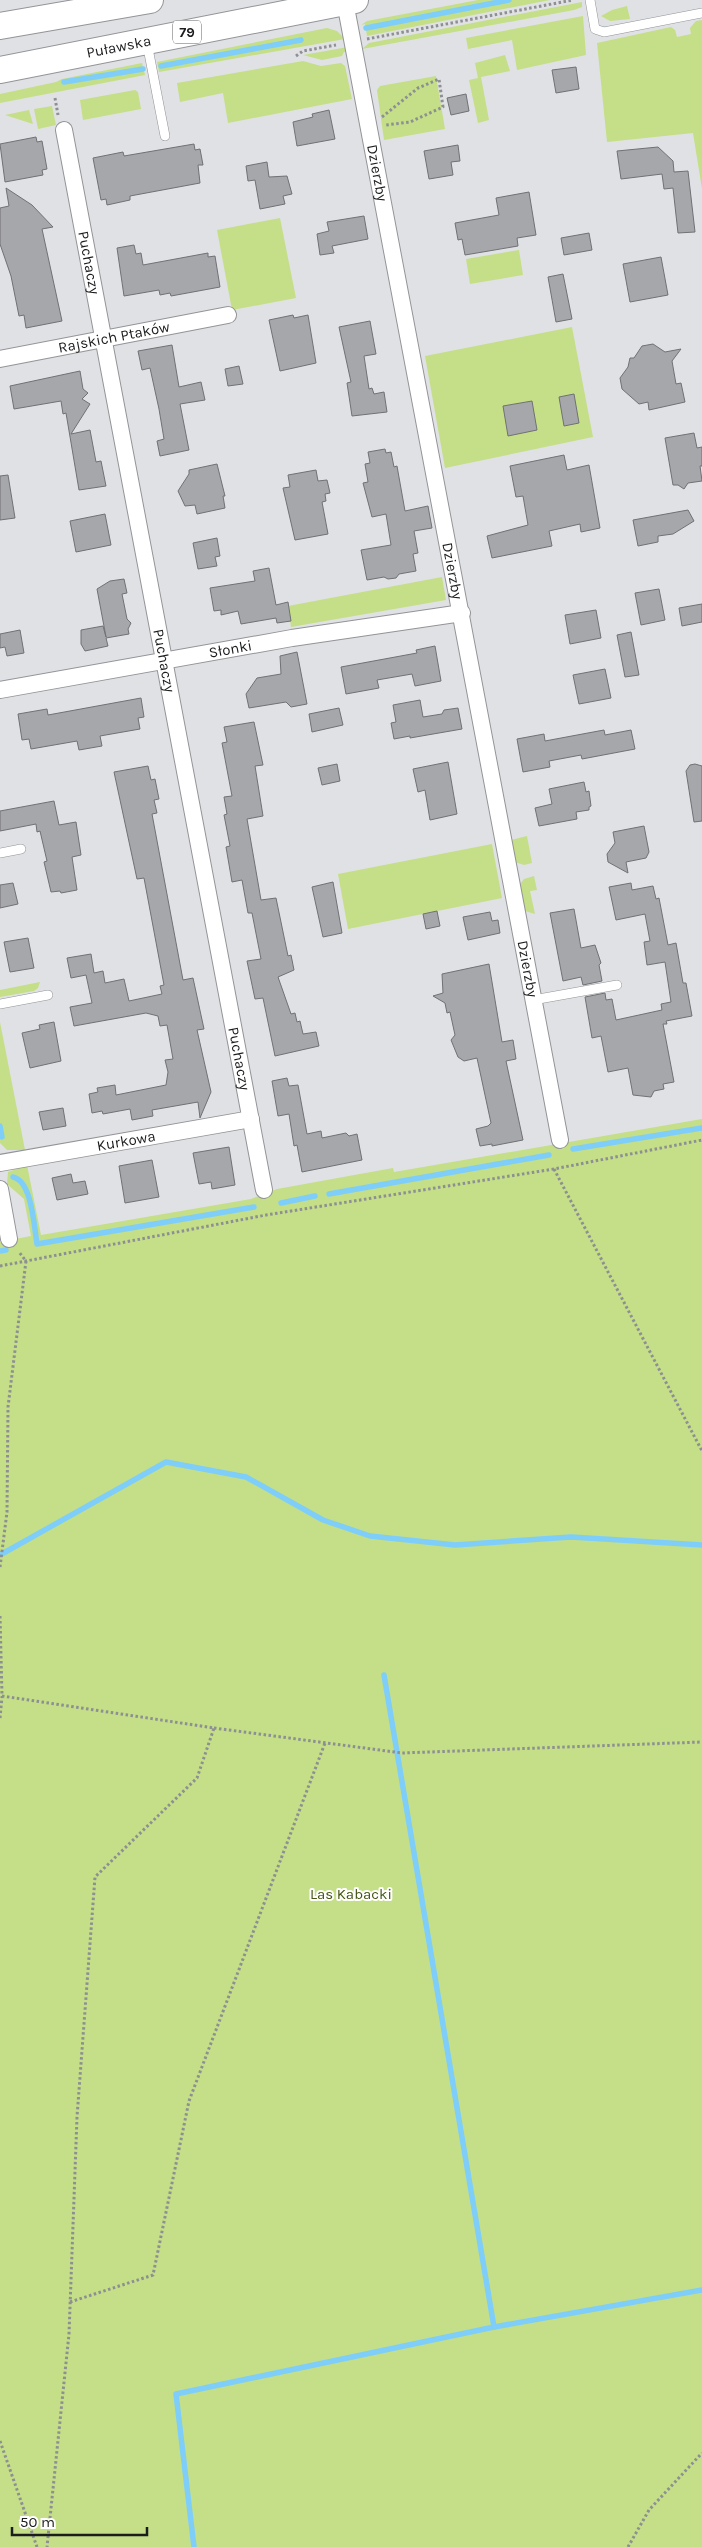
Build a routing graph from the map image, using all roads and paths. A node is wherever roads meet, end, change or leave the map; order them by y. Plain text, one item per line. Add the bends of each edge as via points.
1 (150, 0) edge
2 (573, 0) edge
3 (590, 0) edge
4 (350, 1) edge
5 (702, 13) edge
6 (0, 26) edge
7 (146, 40) junction
8 (361, 40) dead end
9 (338, 45) dead end
10 (296, 56) dead end
11 (0, 70) edge
12 (376, 117) dead end
13 (378, 125) dead end
14 (64, 130) dead end
15 (164, 136) dead end
16 (228, 315) dead end
17 (104, 338) junction
18 (0, 359) edge
19 (462, 613) junction
20 (165, 661) junction
21 (0, 690) edge
22 (21, 849) dead end
23 (0, 853) edge
24 (617, 985) dead end
25 (48, 995) dead end
26 (533, 1000) junction
27 (0, 1004) edge
28 (251, 1120) junction
29 (560, 1140) dead end
30 (702, 1140) edge
31 (0, 1163) edge
32 (554, 1169) junction
33 (0, 1189) edge
34 (264, 1190) dead end
35 (9, 1239) dead end
36 (26, 1261) junction
37 (0, 1266) edge
38 (702, 1451) edge
39 (0, 1567) edge
40 (0, 1616) edge
41 (2, 1696) junction
42 (0, 1718) edge
43 (214, 1728) junction
44 (325, 1742) junction
45 (702, 1742) edge
46 (70, 2302) junction
47 (0, 2441) edge
48 (702, 2453) edge
49 (37, 2547) edge
50 (48, 2547) edge
51 (628, 2547) edge

1 - 6 main road
2 - 8 path
3 - 5 lane via 595,29 604,32
4 - 7 main road, Puławska / 79
4 - 19 street, Dzierzby
7 - 11 main road, Puławska / 79
7 - 15 lane
9 - 10 path via 303,51
12 - 13 path via 385,116 405,97 438,79 443,107 410,122
14 - 17 street, Puchaczy
16 - 17 street, Rajskich Ptaków
17 - 18 street, Rajskich Ptaków
17 - 20 street, Puchaczy
19 - 20 street, Słonki
19 - 26 street, Dzierzby
20 - 21 street, Słonki
20 - 28 street, Puchaczy
22 - 23 lane
24 - 26 lane
25 - 27 lane
26 - 29 street, Dzierzby
28 - 31 street, Kurkowa
28 - 34 street, Puchaczy
30 - 32 path
32 - 36 path via 266,1215
32 - 38 path
33 - 35 street
36 - 37 path
36 - 39 path via 8,1407 7,1512
40 - 41 path
41 - 42 path
41 - 43 path
43 - 44 path
43 - 46 path via 197,1778 95,1877 77,2117
44 - 45 path via 402,1753
44 - 46 path via 189,2100 153,2275
46 - 50 path
47 - 49 path
48 - 51 path via 649,2510

